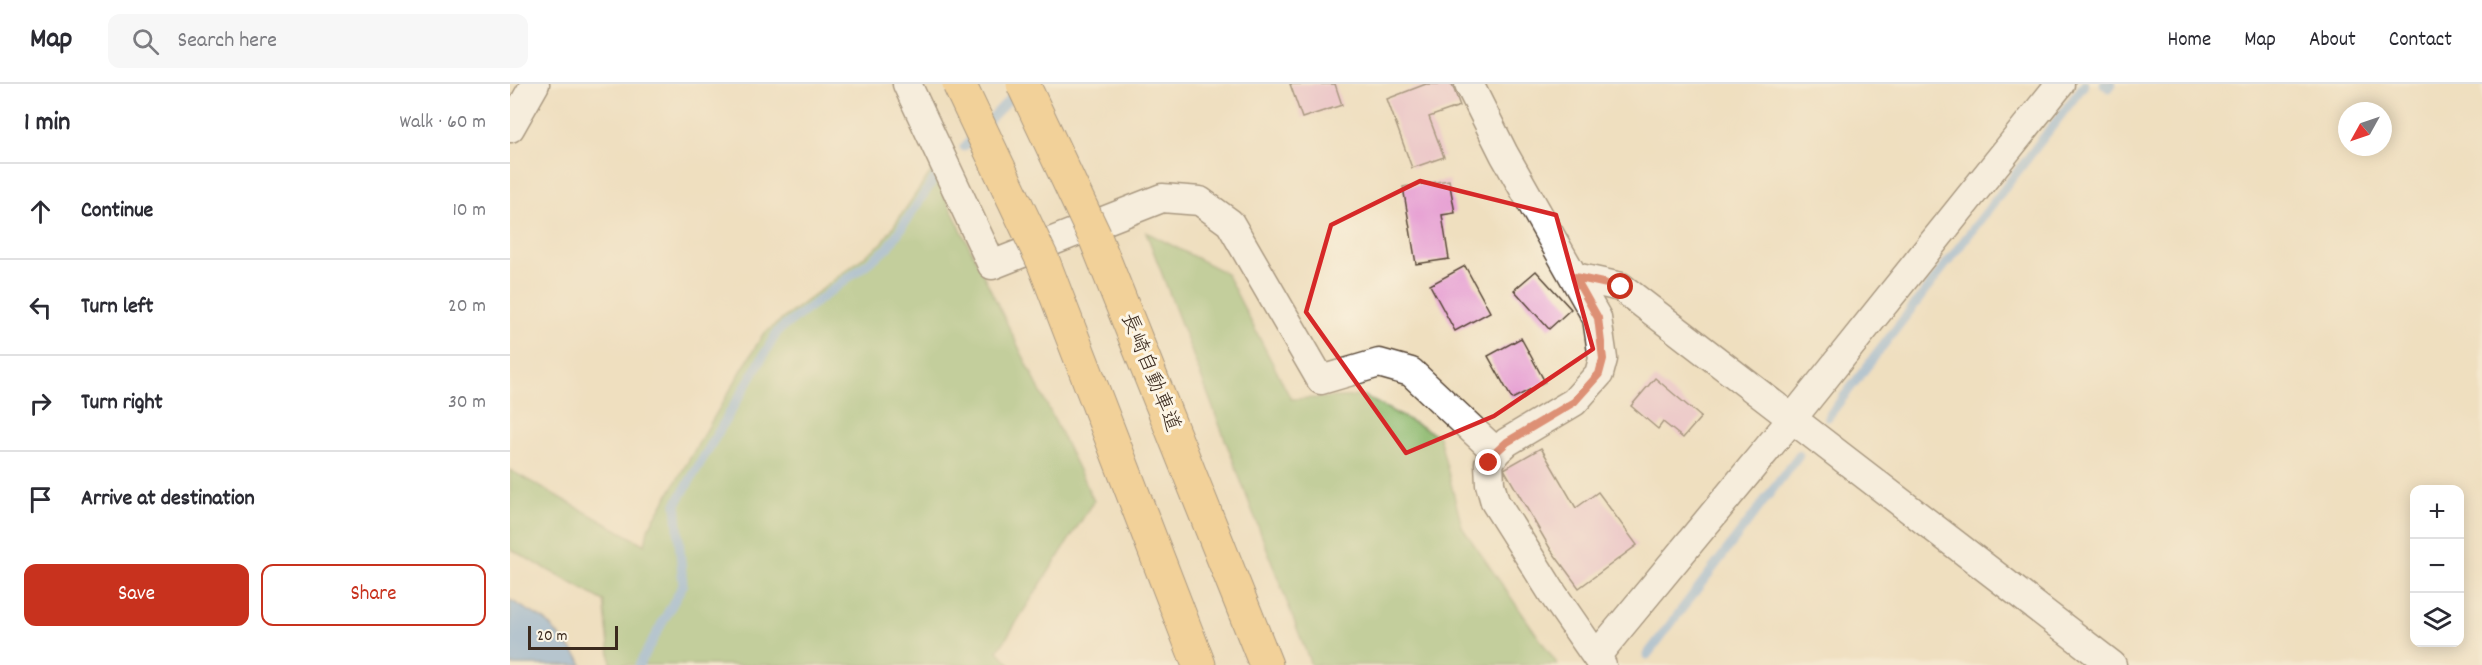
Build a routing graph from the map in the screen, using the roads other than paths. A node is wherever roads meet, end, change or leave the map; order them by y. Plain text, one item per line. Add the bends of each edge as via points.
1 (535, 84) edge
2 (907, 84) edge
3 (959, 84) edge
4 (1023, 84) edge
5 (1469, 84) edge
6 (2060, 84) edge
7 (510, 128) edge
8 (1575, 277) junction
9 (1791, 420) junction
10 (1496, 452) junction
11 (1600, 660) edge
12 (1199, 665) edge
13 (1266, 665) edge
14 (2112, 665) edge

1 - 7 street
2 - 10 street via 992,265 1162,198 1200,201 1230,223 1321,380 1379,363 1411,372
3 - 12 highway, bridge via 1043,261
4 - 13 highway, 長崎自動車道, bridge via 1095,237
5 - 8 street
6 - 9 street
8 - 9 street via 1621,287
8 - 10 street via 1598,318 1603,359 1599,374 1574,402
9 - 11 street
9 - 14 street
10 - 11 street via 1489,463 1495,502

